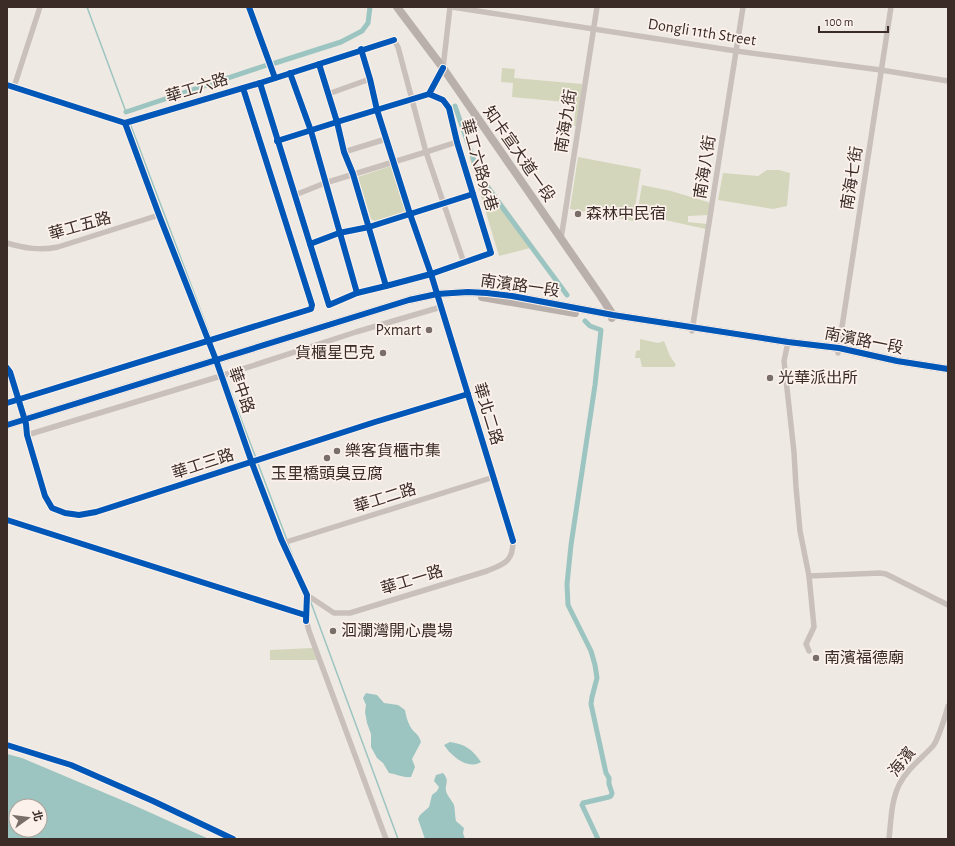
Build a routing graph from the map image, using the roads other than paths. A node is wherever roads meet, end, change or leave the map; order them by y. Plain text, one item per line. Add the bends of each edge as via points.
1 (40, 7) edge
2 (249, 7) edge
3 (397, 7) edge
4 (451, 7) edge
5 (597, 7) edge
6 (743, 7) edge
7 (891, 7) edge
8 (593, 29) junction
9 (361, 50) junction
10 (736, 51) junction
11 (319, 64) junction
12 (442, 68) junction
13 (881, 70) junction
14 (290, 73) junction
15 (275, 78) junction
16 (370, 78) junction
17 (948, 81) edge
18 (260, 83) junction
19 (7, 85) edge
20 (14, 87) junction
21 (243, 88) junction
22 (328, 94) junction
23 (429, 94) junction
24 (412, 99) junction
25 (377, 110) junction
26 (337, 122) junction
27 (125, 123) junction
28 (311, 131) junction
29 (386, 139) junction
30 (277, 141) junction
31 (457, 142) junction
32 (344, 152) junction
33 (426, 152) junction
34 (394, 162) junction
35 (353, 174) junction
36 (325, 183) junction
37 (473, 194) junction
38 (295, 195) junction
39 (443, 203) junction
40 (410, 214) junction
41 (159, 215) junction
42 (369, 227) junction
43 (339, 232) junction
44 (561, 239) junction
45 (7, 243) edge
46 (310, 244) junction
47 (464, 263) junction
48 (431, 274) junction
49 (386, 286) junction
50 (357, 293) junction
51 (439, 300) junction
52 (612, 317) junction
53 (693, 329) junction
54 (208, 340) junction
55 (788, 344) junction
56 (838, 350) junction
57 (217, 362) junction
58 (7, 368) edge
59 (948, 369) edge
60 (948, 373) edge
61 (221, 376) junction
62 (468, 394) junction
63 (19, 400) junction
64 (7, 403) edge
65 (26, 422) junction
66 (7, 425) edge
67 (7, 430) edge
68 (27, 435) junction
69 (252, 463) junction
70 (494, 477) junction
71 (7, 520) edge
72 (513, 541) joint
73 (283, 543) junction
74 (809, 576) junction
75 (307, 595) junction
76 (948, 605) edge
77 (305, 615) junction
78 (809, 651) dead end
79 (948, 706) edge
80 (386, 839) edge
81 (889, 839) edge

1 - 20 street
2 - 15 street
3 - 12 main road, 知卡宣大道一段
4 - 8 street, Dongli 11th Street
4 - 12 street
5 - 8 street, 南海九街
6 - 10 street, 南海八街
7 - 13 street, 南海七街
8 - 10 street, Dongli 11th Street
8 - 44 street, 南海九街
9 - 11 street, 華工六路
9 - 16 street, 華北二路
9 - 24 street, 華工六路 via 394,40
10 - 13 street, Dongli 11th Street
10 - 53 street, 南海八街
11 - 14 street, 華工六路
11 - 22 street
12 - 23 street
12 - 44 main road, 知卡宣大道一段
13 - 17 street, Dongli 11th Street
13 - 56 street, 南海七街
14 - 15 street, 華工六路
14 - 28 street
15 - 18 street, 華工六路
16 - 22 street
16 - 25 street, 華北二路
18 - 21 street, 華工六路
18 - 30 street
19 - 20 street
20 - 27 street
21 - 27 street, 華工六路
21 - 54 street via 312,305 311,309
22 - 26 street
23 - 24 street
23 - 31 street, 華工六路96巷 via 443,100 449,108
24 - 25 street
24 - 33 street
25 - 26 street
25 - 29 street, 華北二路
26 - 28 street
26 - 32 street
27 - 41 street, 華中路
28 - 30 street
28 - 36 street
29 - 32 street
29 - 34 street, 華北二路
30 - 38 street
31 - 33 street
31 - 37 street, 華工六路96巷
32 - 35 street
33 - 34 street
33 - 39 street
34 - 35 street
34 - 40 street, 華北二路
35 - 36 street
35 - 42 street
36 - 38 street
36 - 43 street
37 - 39 street
37 - 47 street, 華工六路96巷 via 492,253
38 - 46 street
39 - 40 street
39 - 47 street
40 - 42 street
40 - 48 street, 華北二路
41 - 45 street, 華工五路 via 58,247 34,249
41 - 54 street, 華中路
42 - 43 street
42 - 49 street
43 - 46 street
43 - 50 street
44 - 52 main road, 知卡宣大道一段
46 - 50 street via 329,305
47 - 48 street
48 - 49 street
48 - 51 street, 華北二路
49 - 50 street
51 - 52 main road, 南濱路一段 via 468,292 487,292
51 - 57 main road, 南濱路一段 via 410,305
51 - 61 street via 356,332
51 - 62 street, 華北二路
52 - 53 main road, 南濱路一段
53 - 55 main road, 南濱路一段
54 - 57 street, 華中路
54 - 63 street
55 - 56 main road, 南濱路一段
55 - 74 street via 784,361 800,531
56 - 59 main road, 南濱路一段
56 - 60 main road, 南濱路一段
57 - 61 street, 華中路
57 - 65 main road, 南濱路一段
58 - 63 street, 華工三路
61 - 68 street
61 - 69 street, 華中路
62 - 69 street, 華工三路
62 - 70 street, 華北二路
63 - 64 street
63 - 65 street, 華工三路
65 - 66 main road, 南濱路一段
65 - 67 main road, 南濱路一段
65 - 68 street, 華工三路
68 - 69 street, 華工三路 via 45,496 52,508 79,515 96,512
69 - 73 street, 華中路
70 - 72 street, 華北二路
70 - 73 street, 華工二路
71 - 77 street
72 - 75 street, 華工一路 via 510,558 499,566 350,613 334,613
73 - 75 street, 華中路
74 - 76 street via 886,574
74 - 78 street via 814,627 806,644
75 - 77 street
77 - 80 street
79 - 81 street, 海濱 via 934,744 910,768 899,786

